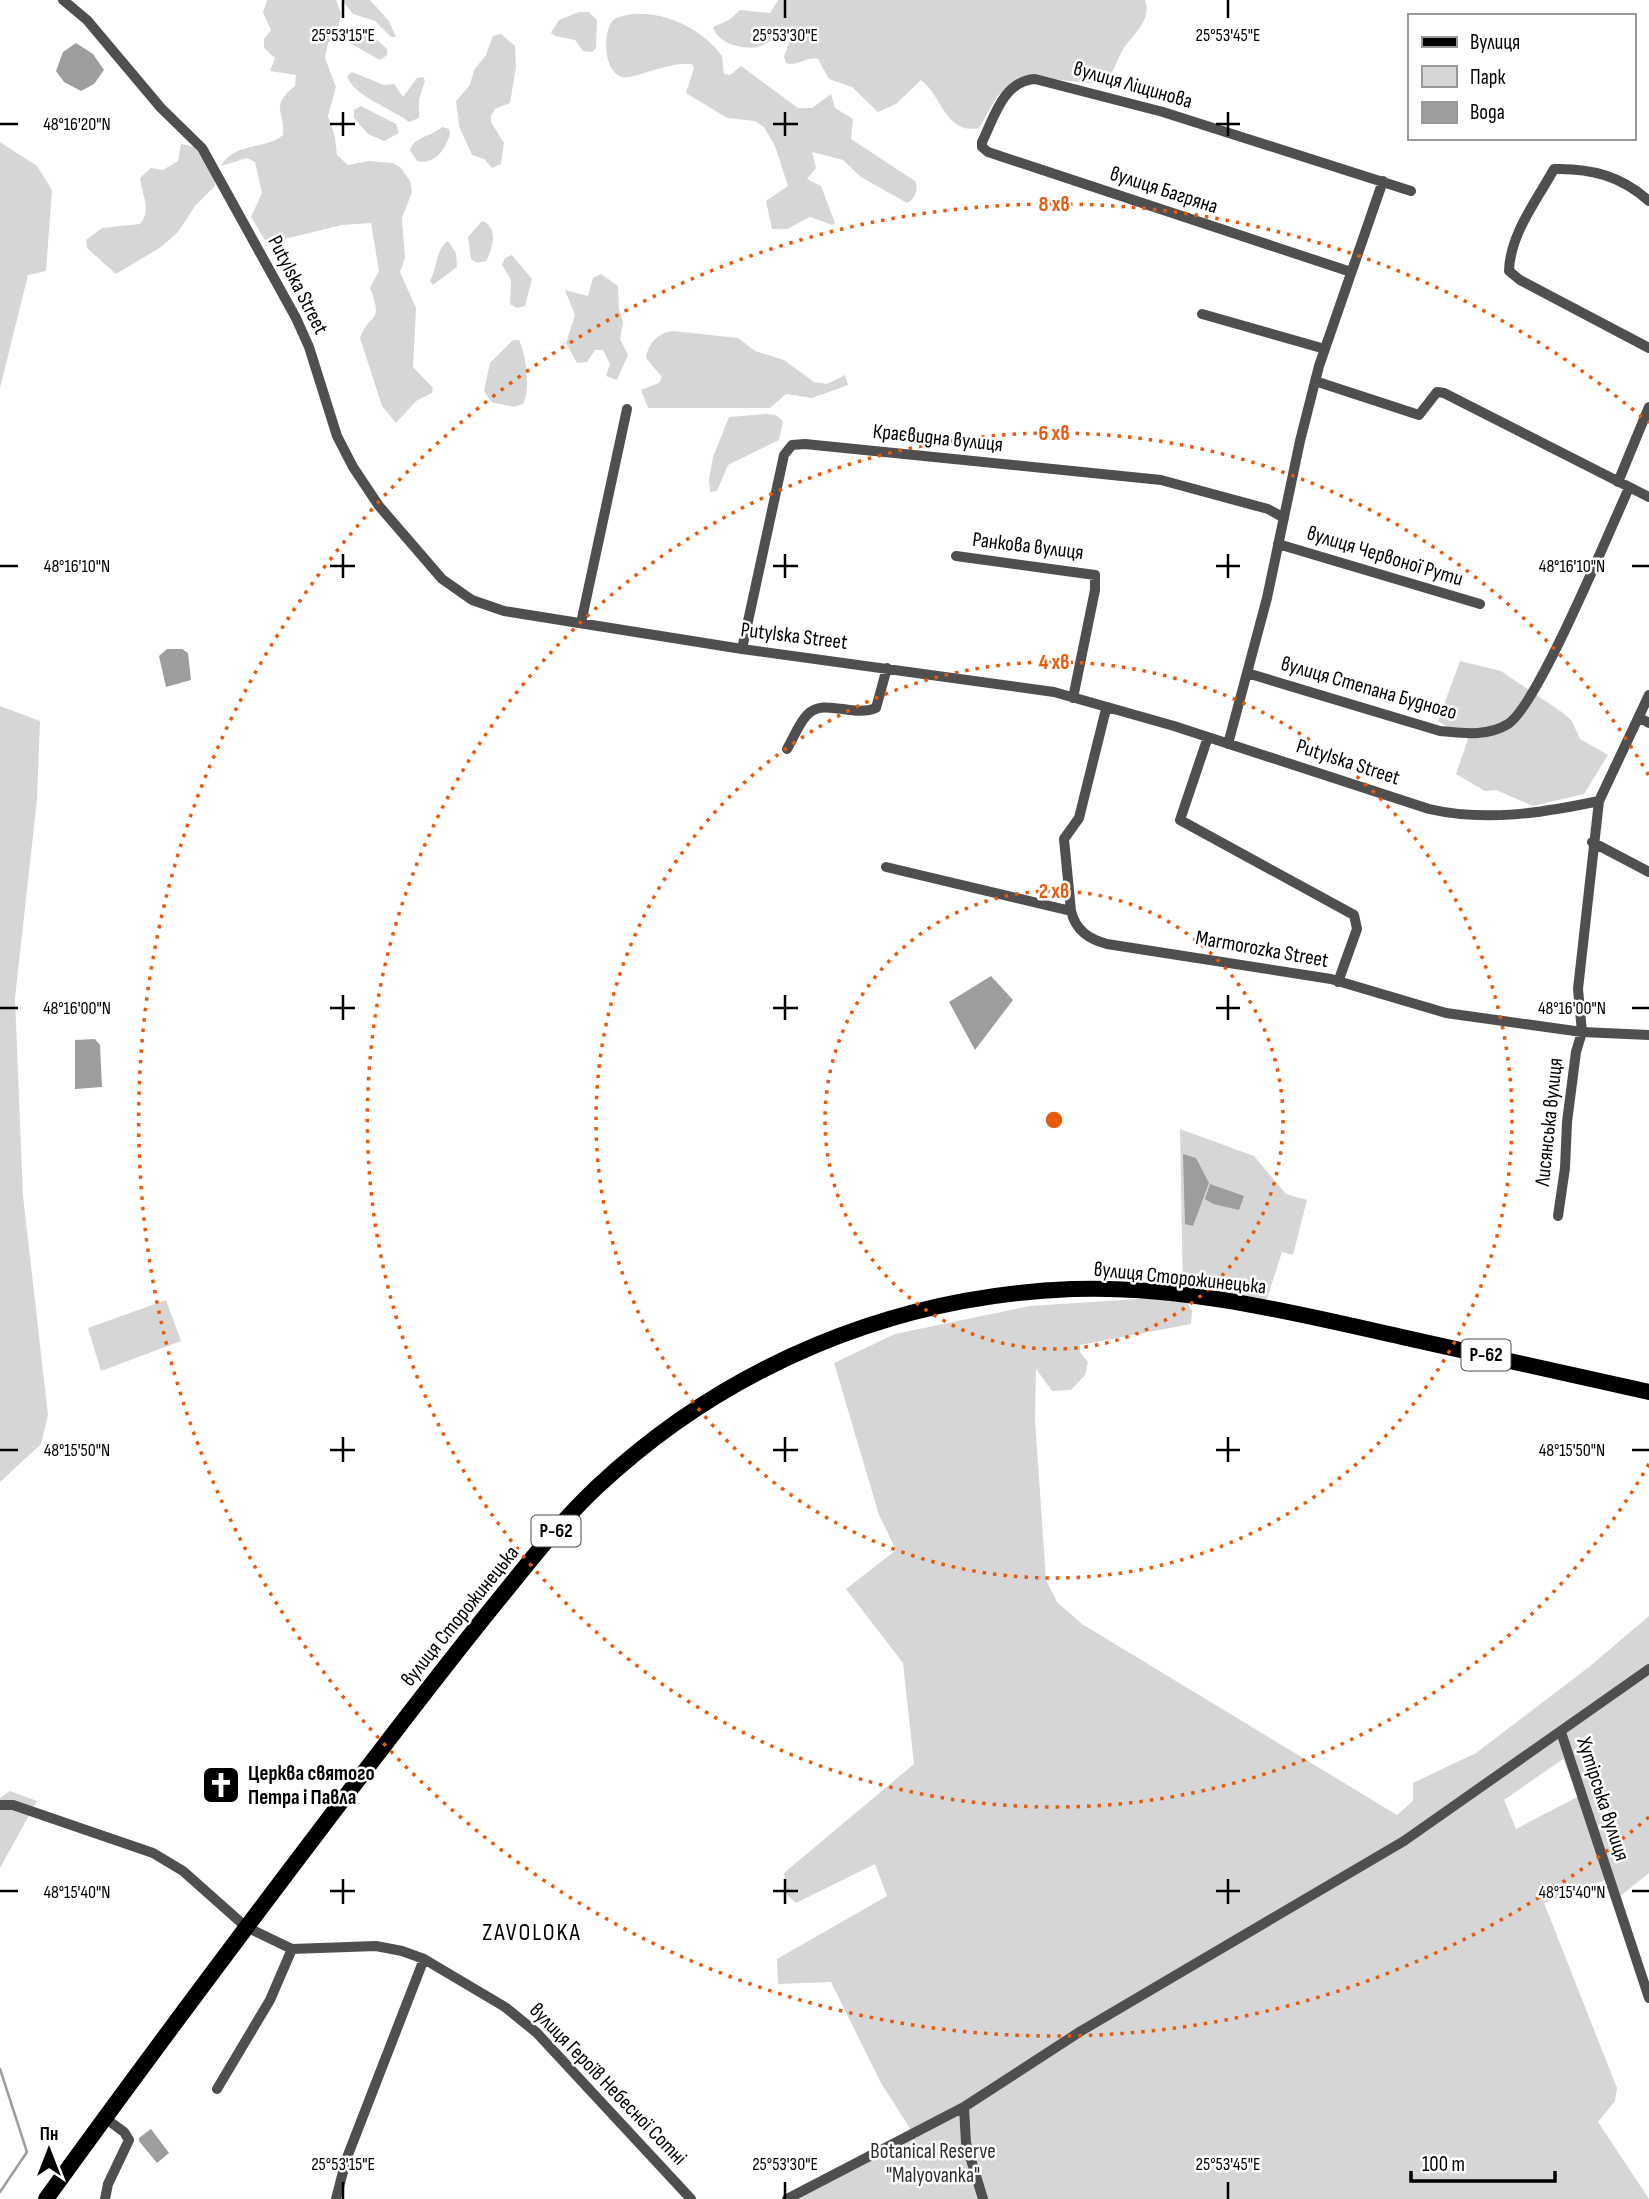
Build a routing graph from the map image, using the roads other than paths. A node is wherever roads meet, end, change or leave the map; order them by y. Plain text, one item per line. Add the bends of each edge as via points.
1 (63, 0) edge
2 (988, 131) joint
3 (1383, 181) junction
4 (1411, 191) dead end
5 (1649, 201) edge
6 (1351, 272) junction
7 (1202, 314) dead end
8 (1649, 348) edge
9 (1325, 349) junction
10 (1315, 381) junction
11 (1649, 407) edge
12 (627, 410) dead end
13 (1618, 482) junction
14 (1629, 488) junction
15 (1649, 497) edge
16 (1284, 518) junction
17 (1278, 544) junction
18 (956, 556) dead end
19 (1480, 604) dead end
20 (581, 622) junction
21 (742, 649) junction
22 (887, 668) junction
23 (1247, 673) junction
24 (1649, 695) edge
25 (1073, 698) junction
26 (1106, 709) junction
27 (1644, 721) edge
28 (1208, 737) junction
29 (1228, 744) junction
30 (787, 749) dead end
31 (1599, 801) junction
32 (1592, 842) junction
33 (886, 867) dead end
34 (1649, 872) edge
35 (1072, 911) junction
36 (1338, 982) junction
37 (1582, 1032) junction
38 (1649, 1035) edge
39 (1558, 1216) dead end
40 (1649, 1392) edge
41 (1649, 1669) edge
42 (1561, 1732) junction
43 (0, 1805) edge
44 (246, 1927) junction
45 (292, 1949) junction
46 (424, 1959) junction
47 (1649, 1998) edge
48 (217, 2089) dead end
49 (964, 2107) junction
50 (105, 2118) junction
51 (46, 2199) edge
52 (105, 2199) edge
53 (337, 2199) edge
54 (691, 2199) edge
55 (787, 2199) edge
56 (983, 2199) edge

1 - 20 street, Putylska Street via 88,20 161,108 202,148 306,337 327,411 348,457 396,529 442,579 472,600 504,611
2 - 3 street, вулиця Ліщинова via 1006,93 1017,83 1035,79 1163,112
2 - 6 street, вулиця Багряна via 982,144 988,152
3 - 4 street, вулиця Ліщинова
3 - 6 street
5 - 8 street via 1632,186 1608,175 1554,169 1516,238 1509,271
6 - 9 street
7 - 9 street
9 - 10 street
10 - 13 street via 1419,415 1437,392 1444,393
10 - 16 street
11 - 13 street
12 - 20 street
13 - 14 street
14 - 15 street
14 - 23 street, вулиця Степана Будного via 1547,665 1508,724 1473,734 1440,732
16 - 17 street
16 - 21 street, Краєвидна вулиця via 1268,509 1161,480 792,445 784,454
17 - 19 street, вулиця Червоної Рути
17 - 23 street
18 - 25 street, Ранкова вулиця via 1095,575
20 - 21 street, Putylska Street
21 - 22 street, Putylska Street
22 - 25 street, Putylska Street
22 - 30 street via 876,708 863,714 825,706 807,714
23 - 29 street
24 - 27 street
25 - 26 street, Putylska Street
26 - 28 street, Putylska Street
26 - 35 street via 1079,818 1064,839
27 - 31 street
28 - 29 street, Putylska Street
28 - 36 street via 1180,820 1354,915 1357,929
29 - 31 street, Putylska Street via 1465,817 1534,813
31 - 32 street
32 - 34 street
32 - 37 street via 1578,989
33 - 35 street
35 - 36 street, Marmorozka Street via 1074,922 1089,939 1107,944
36 - 37 street, Marmorozka Street via 1446,1013
37 - 38 street, Marmorozka Street
37 - 39 street, Лисянська вулиця
40 - 44 main road, вулиця Сторожинецька / Р-62 via 1267,1306 1159,1292 1075,1289 993,1296 916,1311 837,1335 725,1389 598,1486 457,1650
41 - 42 street
42 - 47 street, Хутірська вулиця
42 - 49 street via 1404,1841 1081,2031
43 - 44 street, вулиця Героїв Небесної Сотні via 13,1805 153,1853 183,1871
44 - 45 street, вулиця Героїв Небесної Сотні
44 - 50 main road, вулиця Сторожинецька / Р-62
45 - 46 street, вулиця Героїв Небесної Сотні via 376,1946
45 - 48 street via 270,2000
46 - 53 street via 346,2160
46 - 54 street, вулиця Героїв Небесної Сотні via 505,2007 537,2033
49 - 55 street
49 - 56 street via 966,2143
50 - 51 main road, вулиця Сторожинецька / Р-62
50 - 52 street via 129,2140

